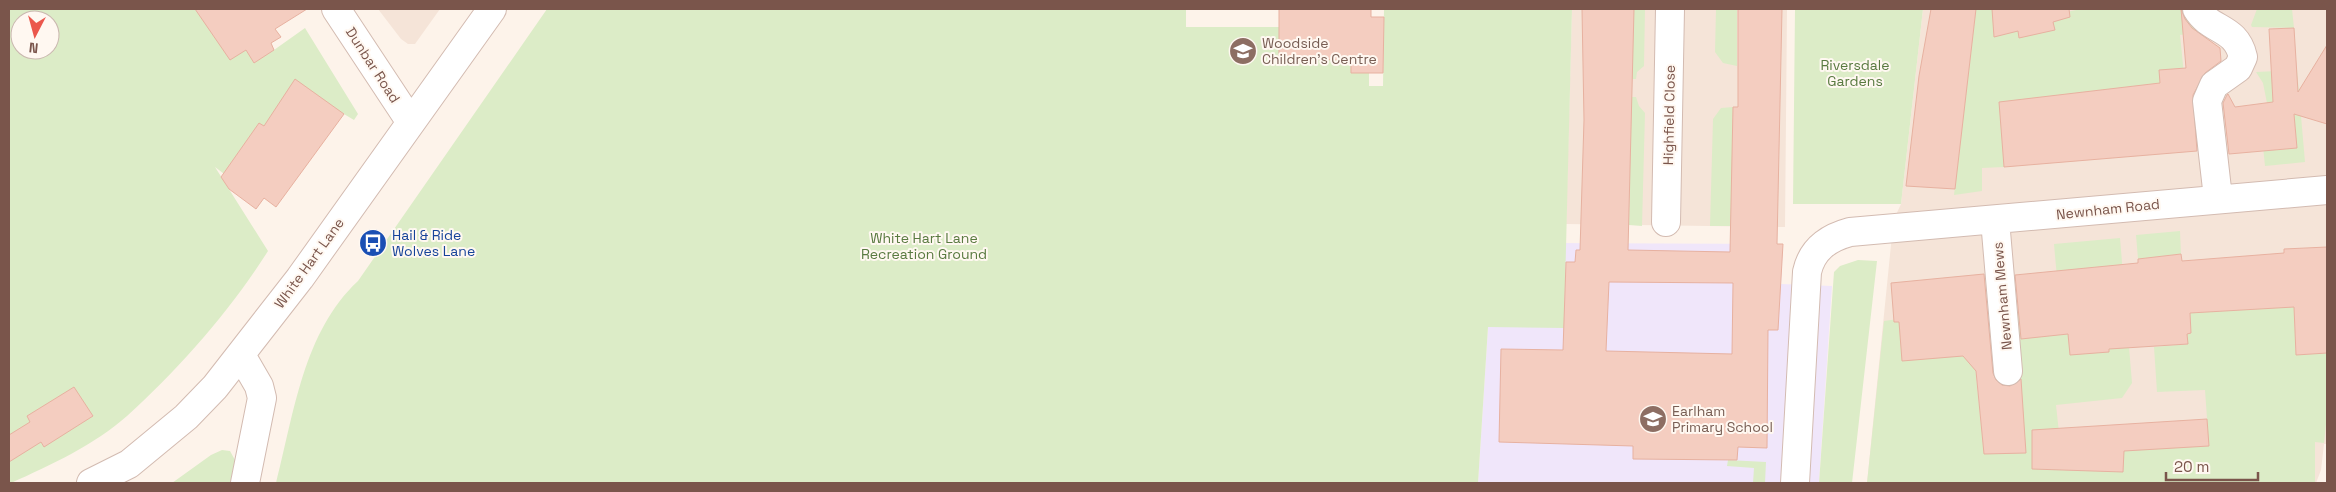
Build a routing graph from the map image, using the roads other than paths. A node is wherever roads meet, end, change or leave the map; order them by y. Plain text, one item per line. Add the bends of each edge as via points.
1 (336, 9) edge
2 (492, 9) edge
3 (1670, 9) edge
4 (2197, 9) edge
5 (410, 121) junction
6 (2327, 190) edge
7 (2218, 198) junction
8 (1995, 220) junction
9 (1666, 222) dead end
10 (241, 355) junction
11 (2008, 371) dead end
12 (91, 483) edge
13 (245, 483) edge
14 (1795, 483) edge

1 - 5 street, Dunbar Road
2 - 5 street, White Hart Lane
3 - 9 street, Highfield Close
4 - 7 street via 2237,40 2242,57 2238,68 2214,86 2207,101
5 - 10 street, White Hart Lane via 300,278
6 - 7 street, Newnham Road
7 - 8 street, Newnham Road
8 - 11 street, Newnham Mews
8 - 14 street, Newnham Road via 1839,235 1819,247 1809,262 1806,285
10 - 12 street, White Hart Lane via 186,417 128,464
10 - 13 street via 259,386 262,398

